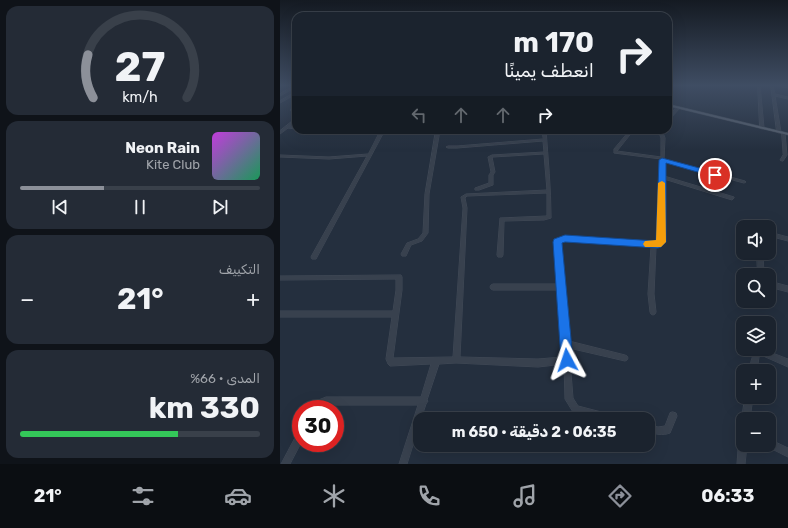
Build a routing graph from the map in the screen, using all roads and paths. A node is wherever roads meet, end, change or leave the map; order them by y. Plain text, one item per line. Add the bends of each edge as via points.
1 (674, 107) edge
2 (761, 107) edge
3 (776, 107) edge
4 (678, 108) junction
5 (672, 115) edge
6 (292, 123) edge
7 (287, 127) junction
8 (292, 128) edge
9 (762, 128) junction
10 (280, 133) edge
11 (781, 133) junction
12 (381, 134) edge
13 (437, 134) edge
14 (544, 134) edge
15 (628, 134) edge
16 (661, 134) edge
17 (788, 134) edge
18 (545, 140) junction
19 (448, 147) dead end
20 (546, 153) junction
21 (370, 155) junction
22 (280, 156) edge
23 (662, 159) junction
24 (782, 160) dead end
25 (662, 177) junction
26 (744, 182) dead end
27 (477, 189) dead end
28 (549, 191) junction
29 (732, 198) dead end
30 (776, 236) edge
31 (788, 239) edge
32 (654, 244) junction
33 (404, 254) dead end
34 (500, 255) dead end
35 (314, 257) dead end
36 (280, 278) edge
37 (776, 286) edge
38 (493, 287) dead end
39 (561, 287) junction
40 (788, 289) edge
41 (653, 312) dead end
42 (280, 314) edge
43 (396, 314) junction
44 (566, 344) junction
45 (625, 358) dead end
46 (456, 360) junction
47 (567, 360) junction
48 (436, 361) junction
49 (788, 363) edge
50 (754, 364) edge
51 (344, 401) edge
52 (424, 401) junction
53 (587, 412) edge
54 (673, 416) dead end
55 (655, 430) edge
56 (776, 447) edge
57 (292, 451) edge
58 (742, 452) edge
59 (788, 453) edge
60 (285, 464) edge
61 (403, 464) edge
62 (741, 464) edge

1 - 4 main road
2 - 9 street
3 - 11 street
4 - 5 street
4 - 9 main road
6 - 7 street
7 - 8 street
7 - 10 street
9 - 11 main road
11 - 17 main road
11 - 24 street via 785,155
12 - 21 street
13 - 33 street via 427,194 426,233 420,240 409,244
14 - 18 street
15 - 23 street via 615,152
16 - 23 street
18 - 19 street
18 - 20 street
20 - 27 street via 490,157 493,172 491,184
20 - 28 street
21 - 22 street via 331,158
21 - 35 street
23 - 25 street
23 - 26 street
25 - 29 street
25 - 32 street via 661,242
28 - 34 street via 548,218 502,219
28 - 46 street via 464,196
30 - 31 street
32 - 39 street via 560,239 558,242
32 - 41 street via 651,294
36 - 43 street via 397,276 400,278
37 - 40 street
38 - 39 street
39 - 44 street
42 - 43 street
43 - 48 street via 390,362
44 - 45 street
44 - 47 street
46 - 47 street via 538,363
46 - 48 street
47 - 53 street via 571,405
48 - 52 street
49 - 50 street via 761,352 756,356
51 - 52 street
52 - 61 street
54 - 55 street via 667,430
56 - 59 street
57 - 60 street
58 - 62 street

